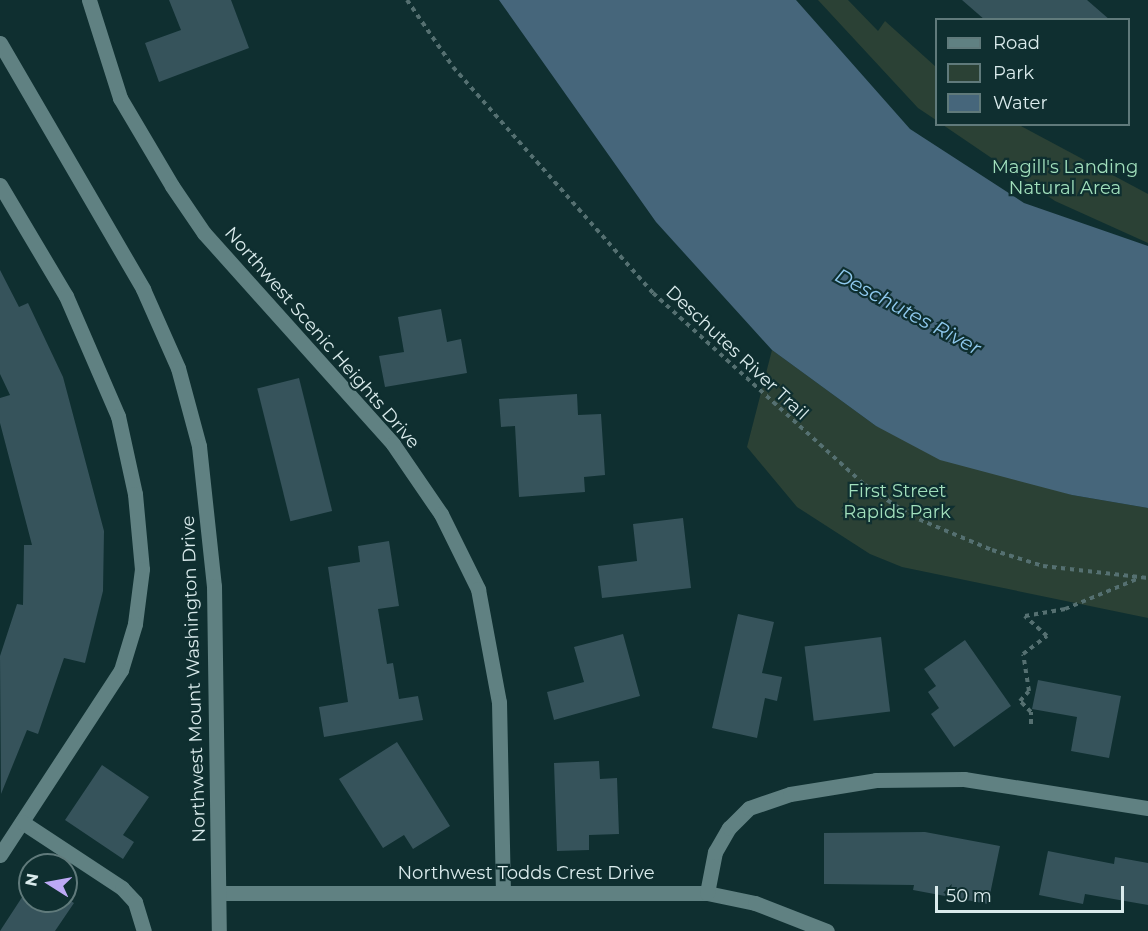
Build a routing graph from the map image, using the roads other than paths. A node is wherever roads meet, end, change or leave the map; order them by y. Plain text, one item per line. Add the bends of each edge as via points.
1 (89, 0) edge
2 (0, 43) edge
3 (0, 184) edge
4 (1148, 808) edge
5 (22, 822) junction
6 (0, 855) edge
7 (503, 891) junction
8 (219, 893) junction
9 (707, 893) junction
10 (144, 931) edge
11 (219, 931) edge
12 (827, 931) edge

1 - 7 street, Northwest Scenic Heights Drive via 120,98 172,186 204,233 393,444 441,514 478,589 499,702
2 - 8 street, Northwest Mount Washington Drive via 143,289 187,402 210,517
3 - 5 street via 66,296 114,405 135,494 141,568 135,624 122,670
4 - 9 street via 964,779 876,780 790,794 749,808 729,828 715,852
5 - 6 street
5 - 10 street via 122,888 135,902
7 - 8 street, Northwest Todds Crest Drive
7 - 9 street, Northwest Todds Crest Drive
8 - 11 street, Northwest Mount Washington Drive
9 - 12 street, Northwest Todds Crest Drive via 755,903

